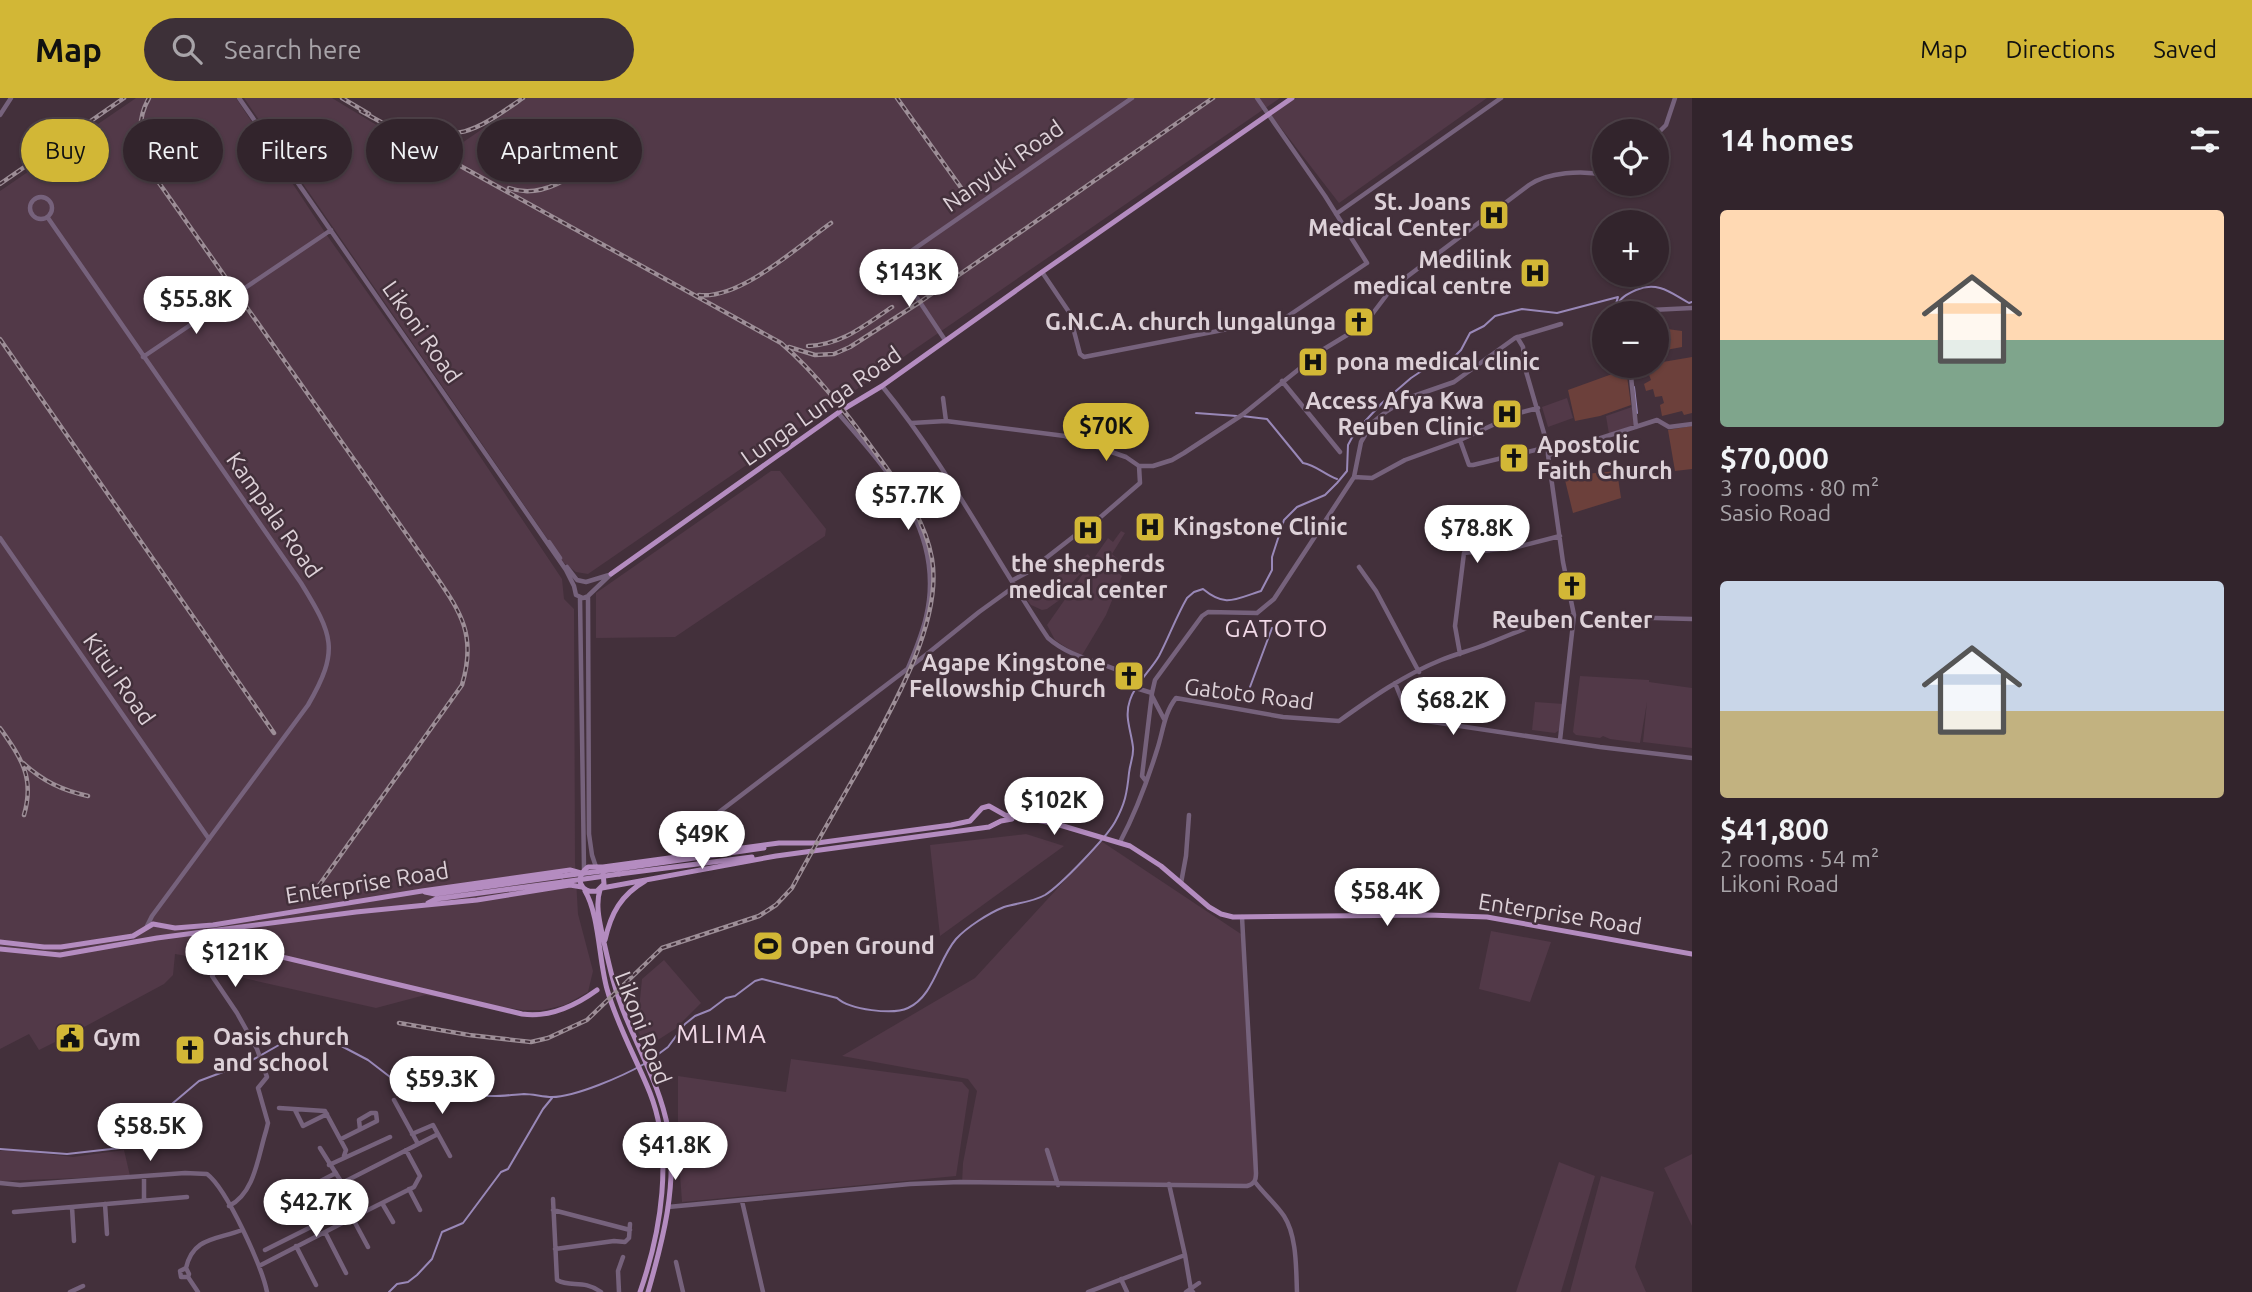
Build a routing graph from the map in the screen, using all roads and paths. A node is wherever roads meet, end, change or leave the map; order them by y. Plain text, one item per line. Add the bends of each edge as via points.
1 (0, 98) edge
2 (240, 98) edge
3 (1132, 98) edge
4 (1257, 98) edge
5 (1292, 98) edge
6 (1501, 98) edge
7 (1675, 98) edge
8 (9, 100) edge
9 (1268, 114) junction
10 (0, 115) edge
11 (1668, 119) edge
12 (1592, 175) edge
13 (1336, 214) junction
14 (48, 218) junction
15 (331, 230) junction
16 (1042, 272) junction
17 (1692, 308) edge
18 (1669, 309) edge
19 (1561, 324) dead end
20 (404, 334) junction
21 (1517, 337) junction
22 (945, 340) junction
23 (143, 357) junction
24 (1631, 378) edge
25 (1282, 381) junction
26 (882, 386) junction
27 (943, 398) dead end
28 (1538, 408) junction
29 (838, 414) junction
30 (946, 421) junction
31 (912, 423) junction
32 (1692, 424) edge
33 (1636, 427) junction
34 (1460, 440) junction
35 (1548, 447) junction
36 (1340, 452) dead end
37 (1548, 456) junction
38 (1139, 466) junction
39 (1354, 477) junction
40 (1560, 536) junction
41 (0, 538) edge
42 (1359, 567) dead end
43 (611, 574) junction
44 (1012, 580) junction
45 (584, 581) junction
46 (574, 586) junction
47 (1015, 586) junction
48 (589, 594) junction
49 (580, 598) junction
50 (1574, 615) junction
51 (1618, 617) dead end
52 (1692, 620) edge
53 (1460, 654) junction
54 (907, 669) junction
55 (1419, 671) junction
56 (1395, 682) junction
57 (1131, 686) dead end
58 (1139, 689) dead end
59 (1152, 694) junction
60 (1164, 720) junction
61 (1560, 740) junction
62 (1692, 758) edge
63 (1146, 781) junction
64 (997, 811) junction
65 (978, 814) junction
66 (1189, 815) dead end
67 (1018, 818) junction
68 (706, 822) dead end
69 (996, 823) junction
70 (984, 826) junction
71 (209, 839) junction
72 (1120, 842) junction
73 (779, 843) junction
74 (776, 856) junction
75 (597, 867) junction
76 (583, 871) junction
77 (654, 877) junction
78 (1181, 883) junction
79 (583, 888) junction
80 (601, 888) junction
81 (422, 891) junction
82 (598, 898) junction
83 (589, 900) junction
84 (162, 904) junction
85 (422, 906) junction
86 (1242, 917) junction
87 (158, 926) junction
88 (147, 927) junction
89 (206, 933) junction
90 (154, 939) junction
91 (0, 942) edge
92 (226, 944) junction
93 (604, 944) junction
94 (0, 949) edge
95 (1692, 954) edge
96 (611, 972) junction
97 (605, 981) junction
98 (616, 988) junction
99 (597, 990) junction
100 (607, 990) junction
101 (394, 1100) dead end
102 (279, 1108) dead end
103 (295, 1109) junction
104 (327, 1114) junction
105 (360, 1129) junction
106 (412, 1134) junction
107 (438, 1134) junction
108 (390, 1137) dead end
109 (341, 1139) junction
110 (418, 1144) junction
111 (320, 1148) dead end
112 (406, 1150) junction
113 (1046, 1150) dead end
114 (344, 1156) junction
115 (450, 1156) dead end
116 (328, 1165) junction
117 (336, 1173) junction
118 (144, 1176) junction
119 (1255, 1182) junction
120 (0, 1183) edge
121 (342, 1183) junction
122 (1169, 1184) junction
123 (1058, 1185) junction
124 (409, 1189) junction
125 (303, 1190) dead end
126 (187, 1197) dead end
127 (349, 1198) junction
128 (553, 1199) dead end
129 (145, 1200) junction
130 (742, 1200) junction
131 (382, 1203) junction
132 (105, 1204) junction
133 (229, 1206) junction
134 (72, 1207) junction
135 (668, 1207) junction
136 (419, 1210) dead end
137 (553, 1210) junction
138 (14, 1212) dead end
139 (354, 1217) junction
140 (393, 1222) dead end
141 (307, 1229) junction
142 (242, 1230) junction
143 (325, 1232) junction
144 (107, 1234) dead end
145 (312, 1238) junction
146 (74, 1241) dead end
147 (296, 1246) junction
148 (369, 1247) dead end
149 (555, 1249) junction
150 (265, 1250) dead end
151 (1185, 1255) junction
152 (623, 1257) dead end
153 (676, 1262) dead end
154 (259, 1266) junction
155 (346, 1273) dead end
156 (1121, 1279) junction
157 (579, 1283) junction
158 (1199, 1283) dead end
159 (316, 1285) dead end
160 (83, 1286) dead end
161 (1190, 1291) edge
162 (70, 1292) edge
163 (198, 1292) edge
164 (267, 1292) edge
165 (584, 1292) edge
166 (601, 1292) edge
167 (619, 1292) edge
168 (640, 1292) edge
169 (648, 1292) edge
170 (680, 1292) edge
171 (763, 1292) edge
172 (1088, 1292) edge
173 (1127, 1292) edge
174 (1297, 1292) edge

1 - 8 street
2 - 15 street, Likoni Road
2 - 20 street, Likoni Road
3 - 22 street, Nanyuki Road via 894,263
4 - 9 street
5 - 9 main road, Lunga Lunga Road
6 - 13 street
7 - 11 street
8 - 10 street
9 - 13 street
9 - 16 main road, Lunga Lunga Road
12 - 25 street via 1565,172 1537,180 1392,288 1357,329
13 - 16 street via 1367,263 1285,318 1084,357 1069,312
14 - 14 street via 32,215 32,200 48,199 52,206
14 - 23 street, Kampala Road
15 - 20 street, Likoni Road
15 - 23 street
16 - 22 main road, Lunga Lunga Road
17 - 18 street
19 - 21 street
20 - 45 street, Likoni Road via 560,558 577,580
20 - 46 street, Likoni Road
21 - 28 street
21 - 39 street via 1454,382 1408,398 1382,415 1361,442
22 - 26 main road, Lunga Lunga Road
23 - 71 street, Kampala Road via 301,583 329,638 326,672 308,705
24 - 33 street
25 - 36 street
25 - 38 street via 1172,460
26 - 29 main road, Lunga Lunga Road
26 - 31 street
27 - 30 street
28 - 34 street
28 - 35 street
29 - 43 main road, Lunga Lunga Road
29 - 54 street via 903,493 923,537 930,594
30 - 31 street
30 - 38 street via 1065,436
31 - 44 street
32 - 33 street via 1668,428 1657,420
33 - 37 street
34 - 35 street via 1469,465
34 - 39 street via 1372,478
35 - 37 street
37 - 40 street
38 - 44 street via 1140,483 1133,491 1090,527
39 - 59 street via 1274,599 1257,613 1208,612 1202,616 1155,680
40 - 50 street
40 - 53 street via 1464,553 1455,626
41 - 71 street, Kitui Road
42 - 55 street
43 - 45 street, Lunga Lunga Road
43 - 48 street, Lunga Lunga Road
44 - 47 street
45 - 46 street
45 - 48 street via 590,586
46 - 49 street
47 - 54 street
47 - 57 street via 1056,645 1131,676
48 - 49 street
48 - 75 street via 589,834
49 - 76 street
50 - 53 street, Gatoto Road via 1536,623
50 - 61 street
51 - 52 street
53 - 55 street, Gatoto Road
54 - 68 street
55 - 56 street, Gatoto Road
56 - 60 street, Gatoto Road via 1339,721 1283,717 1177,697
56 - 61 street via 1413,719
58 - 59 street
59 - 60 street
59 - 63 street via 1142,776
60 - 63 street, Gatoto Road
61 - 62 street
63 - 72 street, Gatoto Road
64 - 65 main road via 986,806
64 - 67 main road
64 - 69 main road
65 - 70 main road
65 - 73 main road via 967,822 923,830
66 - 78 street
67 - 69 main road
67 - 72 main road, Enterprise Road
69 - 70 main road
70 - 74 main road
71 - 84 street, Kampala Road
72 - 78 main road, Enterprise Road via 1143,853
73 - 75 main road
73 - 81 main road, bridge via 756,850 435,894
74 - 77 main road
74 - 85 main road, bridge via 436,900
75 - 76 main road
75 - 80 main road via 605,876
76 - 79 main road via 579,881
76 - 81 main road, Enterprise Road
77 - 80 main road
77 - 93 main road via 618,903
78 - 86 main road, Enterprise Road via 1221,914
79 - 80 main road via 594,892
79 - 83 main road, Likoni Road
79 - 85 main road, Enterprise Road via 570,885
80 - 82 main road, Likoni Road
81 - 87 main road, Enterprise Road via 213,925
82 - 83 main road
82 - 93 main road, Likoni Road
83 - 97 main road, Likoni Road
84 - 87 street via 156,916
84 - 88 street, Kampala Road
85 - 89 main road, Enterprise Road
86 - 95 main road, Enterprise Road via 1487,917
86 - 119 street
87 - 88 main road, Enterprise Road
87 - 90 main road via 161,933
88 - 90 main road via 146,935
88 - 91 main road, Enterprise Road via 133,936 61,947
89 - 90 main road, Enterprise Road
89 - 92 main road
90 - 94 main road, Enterprise Road via 60,955
92 - 99 main road via 533,1016 565,1009
92 - 133 street via 212,976 264,1061 267,1077 258,1088 268,1123 248,1189
93 - 96 main road, Likoni Road
96 - 97 main road
96 - 98 main road, Likoni Road
97 - 99 main road
97 - 100 main road, Likoni Road
98 - 100 main road
98 - 135 main road, Likoni Road via 663,1107 671,1163
99 - 100 main road
100 - 168 main road, Likoni Road via 656,1111 662,1164 656,1230
101 - 106 street
102 - 103 street
103 - 104 street
103 - 104 street via 303,1126
104 - 109 street
105 - 105 street via 359,1120 376,1113 377,1121
105 - 109 street
106 - 107 street via 431,1125
106 - 110 street
107 - 110 street
107 - 115 street
108 - 114 street
109 - 114 street
110 - 112 street
111 - 116 street
112 - 121 street
112 - 124 street via 419,1176
113 - 123 street
114 - 116 street
116 - 117 street
117 - 121 street
117 - 125 street
118 - 120 street
118 - 129 street
118 - 133 street via 205,1173
119 - 122 street via 1247,1186
119 - 174 street via 1289,1227
121 - 127 street
122 - 123 street
122 - 151 street
123 - 130 street via 910,1184
124 - 131 street
124 - 136 street
126 - 129 street
127 - 139 street
127 - 141 street via 316,1215 316,1223
128 - 137 street
129 - 132 street
130 - 135 street
130 - 171 street
131 - 139 street
131 - 140 street
132 - 134 street
132 - 144 street
133 - 142 street
134 - 138 street
134 - 146 street
135 - 169 main road, Likoni Road
137 - 149 street
137 - 149 street via 630,1227 625,1242
139 - 143 street
139 - 148 street
141 - 145 street
141 - 150 street
142 - 154 street
142 - 163 street via 191,1251 180,1274 188,1277
143 - 145 street
143 - 155 street
145 - 147 street
147 - 154 street
147 - 159 street
149 - 157 street via 557,1280
151 - 156 street
151 - 161 street
152 - 167 street
153 - 170 street
154 - 164 street
156 - 172 street
156 - 173 street
157 - 165 street
157 - 166 street
158 - 161 street
160 - 162 street

